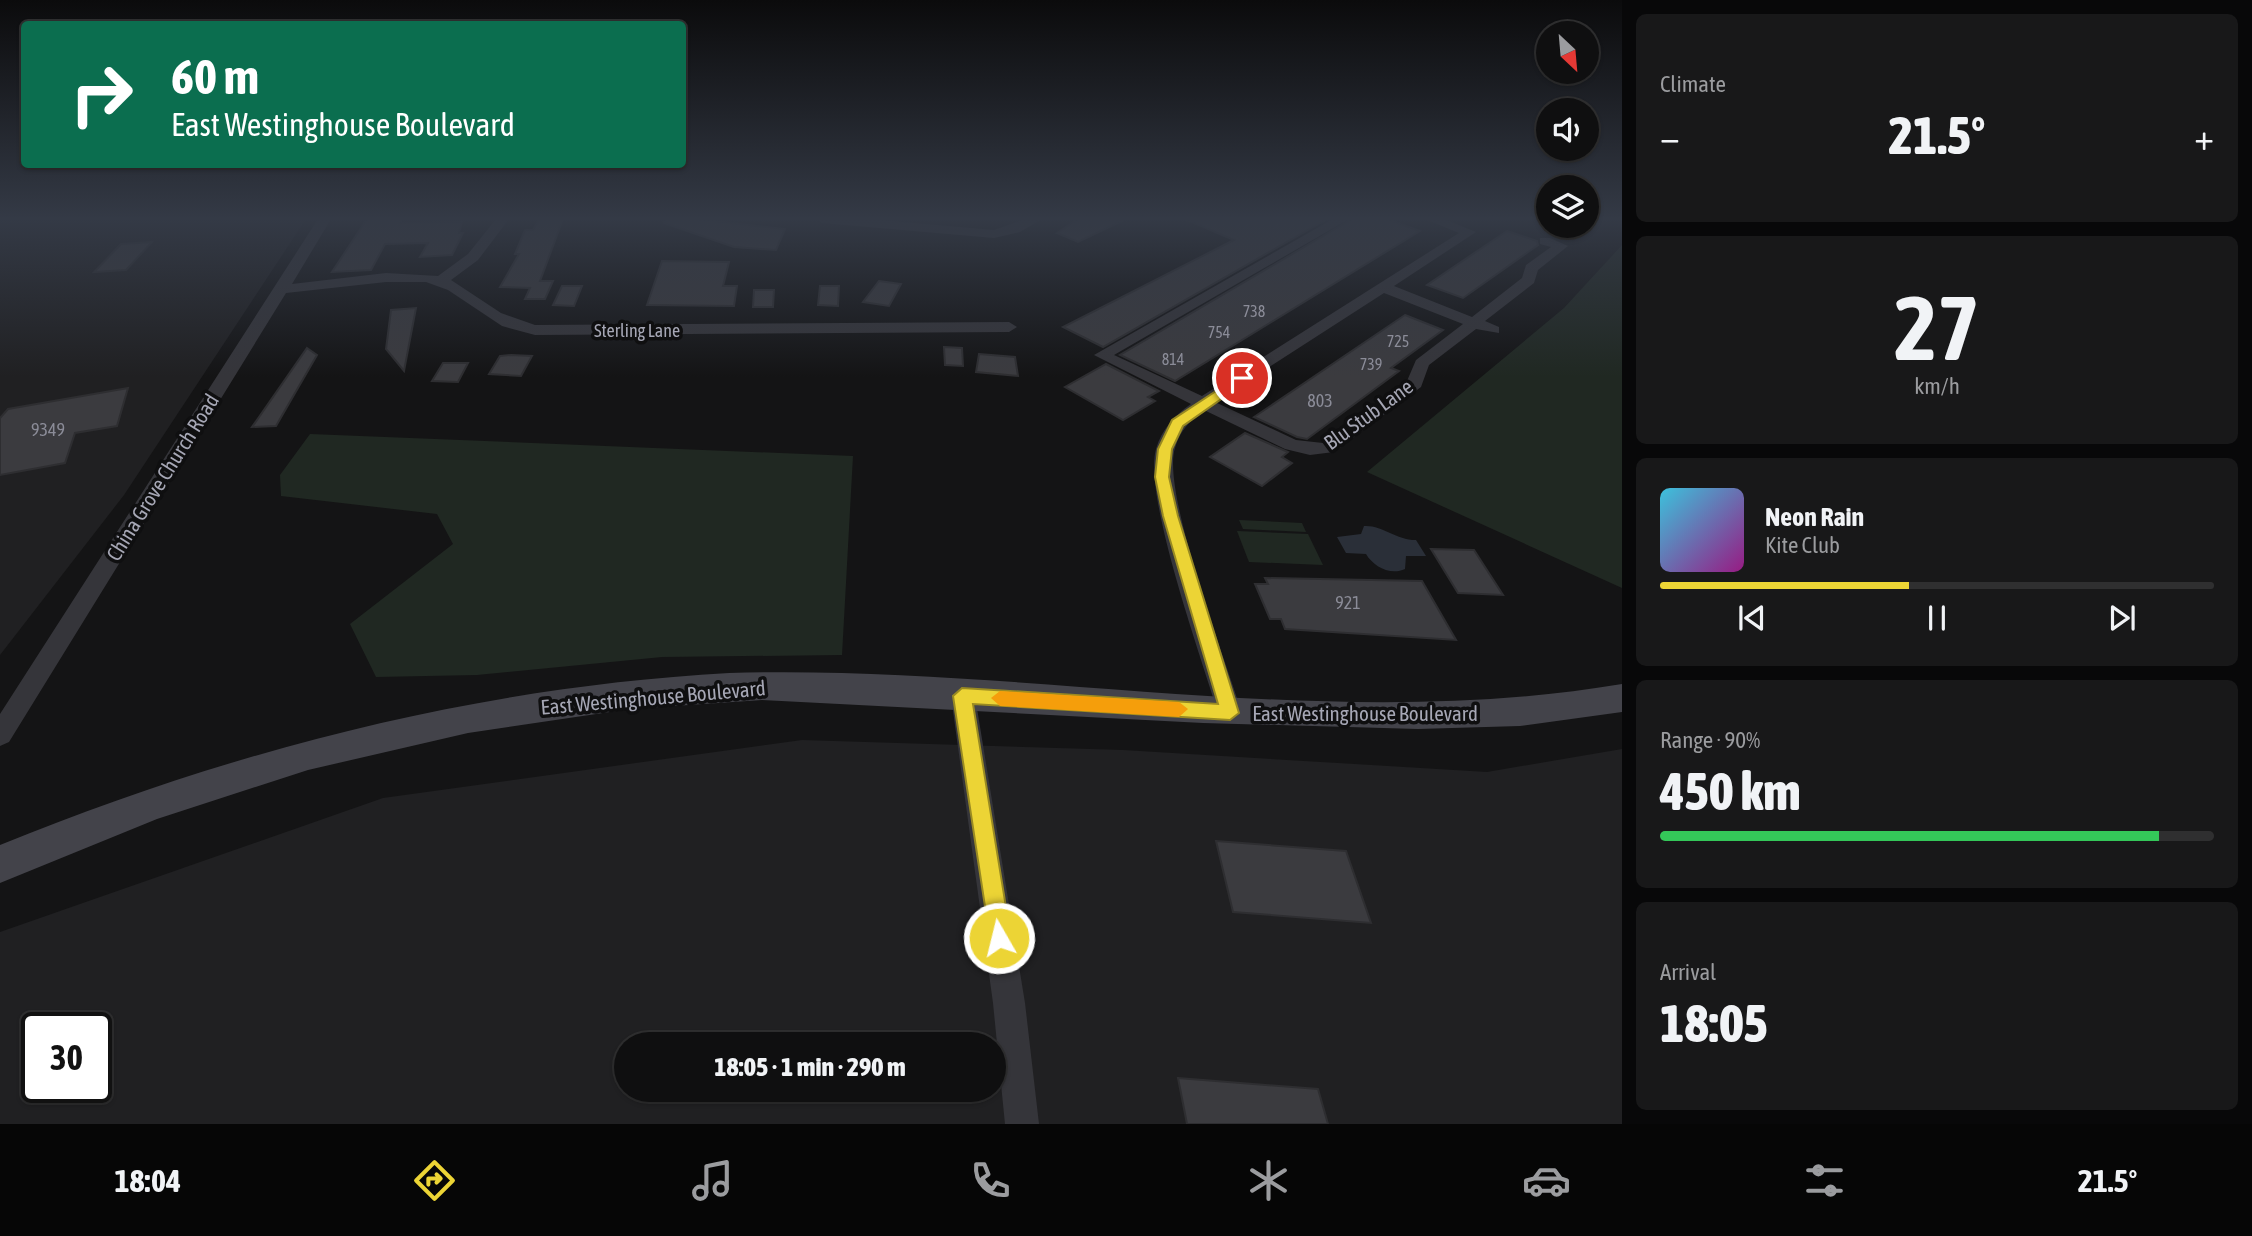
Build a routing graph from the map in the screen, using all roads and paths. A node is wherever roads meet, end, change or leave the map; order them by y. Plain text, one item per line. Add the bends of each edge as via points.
1 (291, 271) edge
2 (453, 271) edge
3 (1250, 271) edge
4 (1407, 271) edge
5 (1530, 271) edge
6 (440, 281) junction
7 (1383, 287) junction
8 (280, 289) junction
9 (1475, 323) junction
10 (1009, 327) dead end
11 (1493, 330) dead end
12 (1204, 402) junction
13 (962, 696) junction
14 (1622, 698) edge
15 (1230, 713) junction
16 (0, 736) edge
17 (0, 864) edge
18 (1022, 1124) edge

1 - 8 street, China Grove Church Road
2 - 6 street
3 - 12 street, Blu Stub Lane via 1102,355
4 - 7 street
5 - 9 street, Blu Stub Lane via 1529,281
6 - 8 street, Sterling Lane via 415,277
6 - 10 street, Sterling Lane via 497,319 535,330
7 - 9 street
7 - 12 street
8 - 16 street, China Grove Church Road
9 - 11 street
9 - 12 street, Blu Stub Lane via 1422,363 1415,383 1328,448 1291,445
12 - 15 street via 1177,423 1165,449 1162,477
13 - 15 main road, East Westinghouse Boulevard
13 - 17 main road, East Westinghouse Boulevard via 759,685 583,700 465,717 244,773 122,814
13 - 18 street via 1009,1003
14 - 15 main road, East Westinghouse Boulevard via 1458,715

